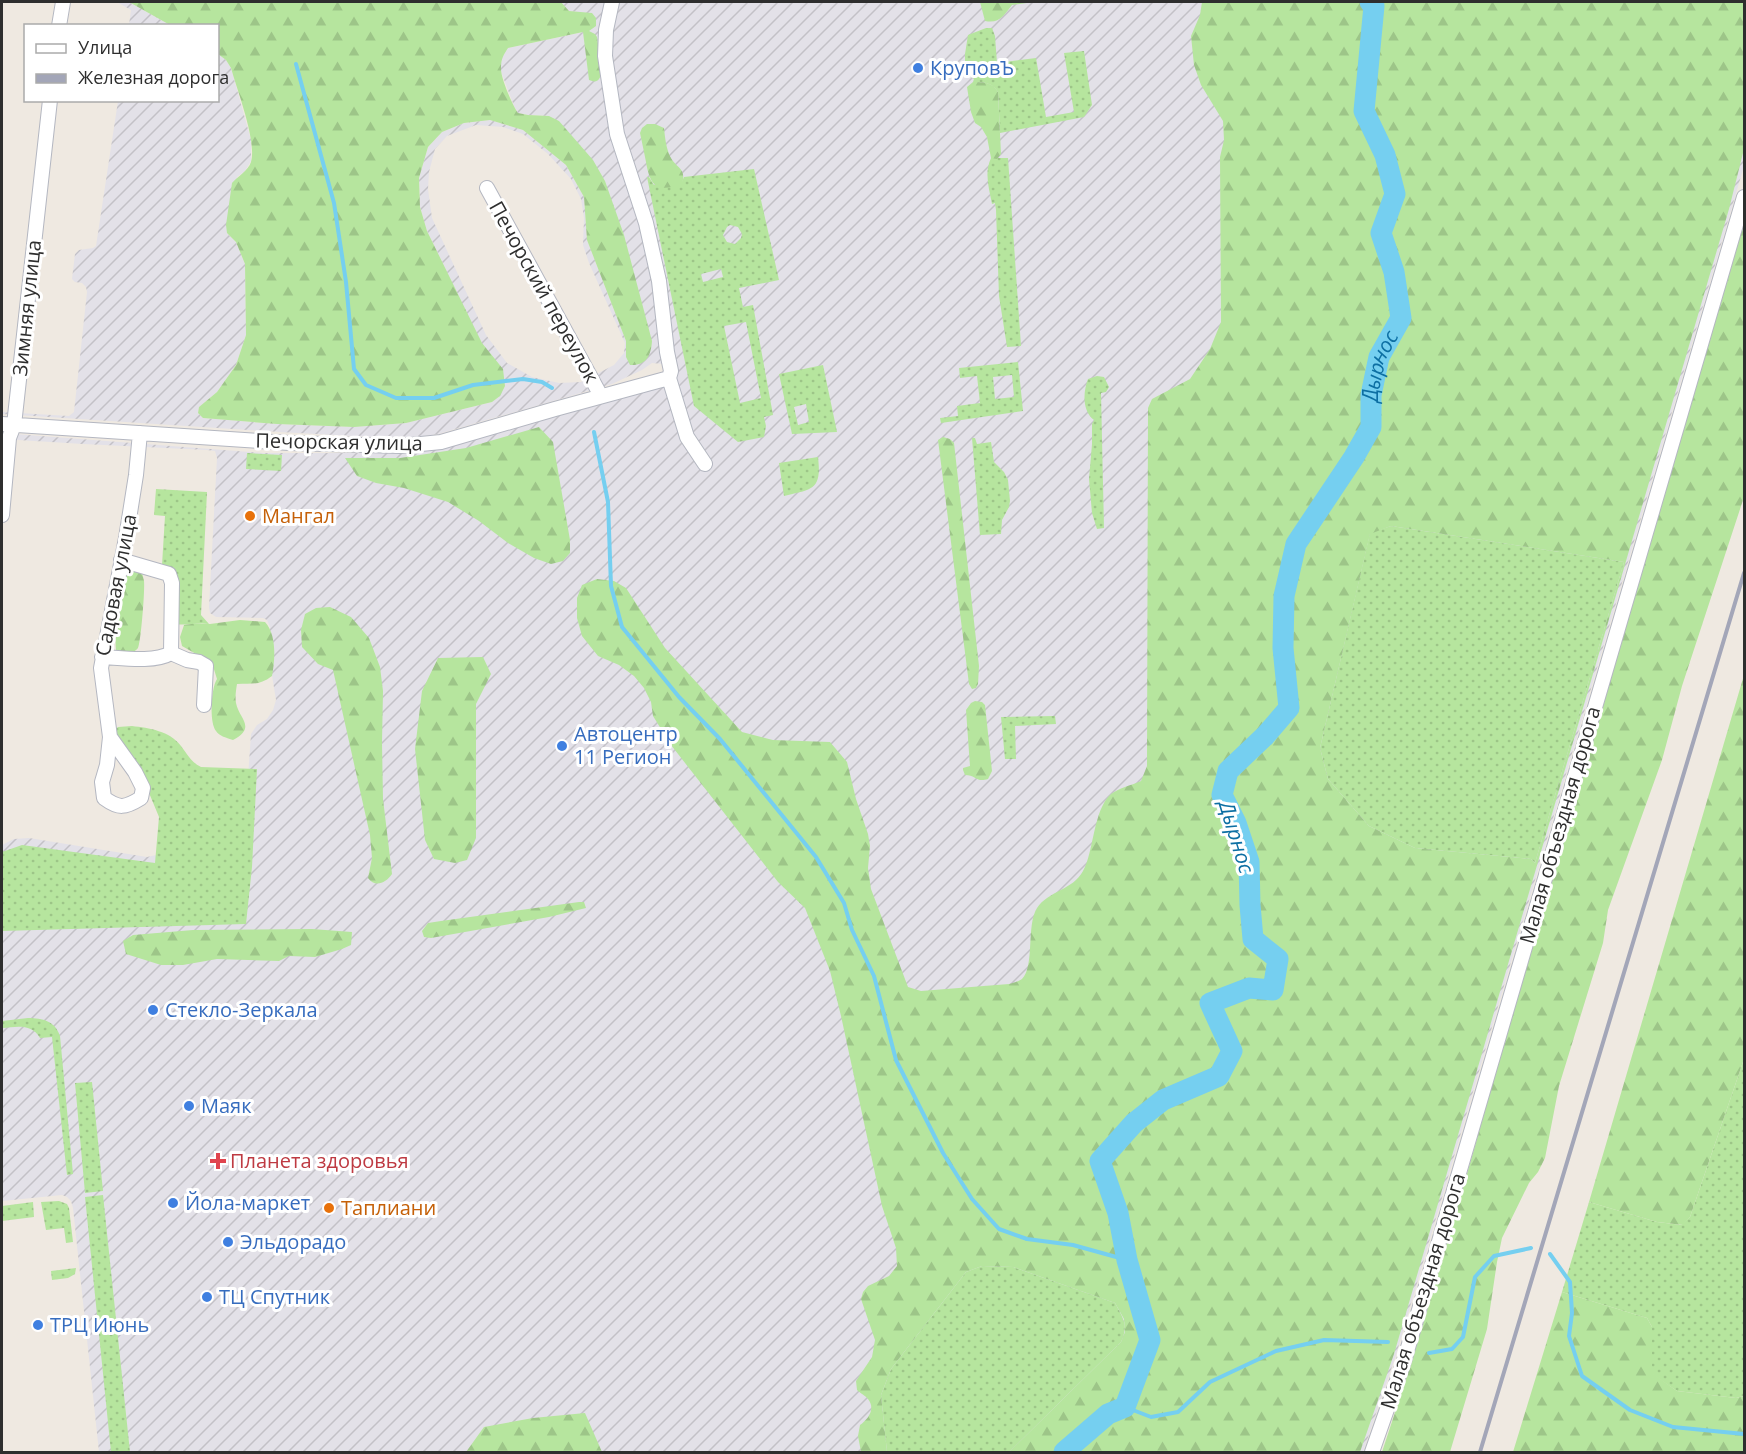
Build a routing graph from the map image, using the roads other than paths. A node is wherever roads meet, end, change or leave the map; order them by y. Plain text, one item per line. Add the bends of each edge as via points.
1 (63, 2) edge
2 (612, 2) edge
3 (59, 24) edge
4 (50, 102) edge
5 (487, 188) dead end
6 (1744, 197) edge
7 (670, 375) junction
8 (602, 396) junction
9 (8, 424) edge
10 (140, 433) junction
11 (705, 464) dead end
12 (2, 515) edge
13 (121, 560) junction
14 (171, 653) junction
15 (102, 657) junction
16 (204, 705) dead end
17 (110, 738) junction
18 (1372, 1452) edge

1 - 3 street
2 - 7 street via 605,56 617,134 646,223 659,281
4 - 9 street, Зимняя улица
5 - 8 street, Печорский переулок
6 - 18 street, Малая объездная дорога via 1405,1358
7 - 8 street, Печорская улица
7 - 11 street via 687,437
8 - 10 street, Печорская улица via 425,444 289,443
9 - 10 street, Печорская улица
9 - 12 street, Зимняя улица
10 - 13 street, Садовая улица
13 - 14 street via 169,574
13 - 15 street, Садовая улица
14 - 15 street via 154,658
14 - 16 street via 206,666
15 - 17 street, Садовая улица
17 - 17 street, Садовая улица via 143,788 141,798 132,804 115,806 104,798 102,782

